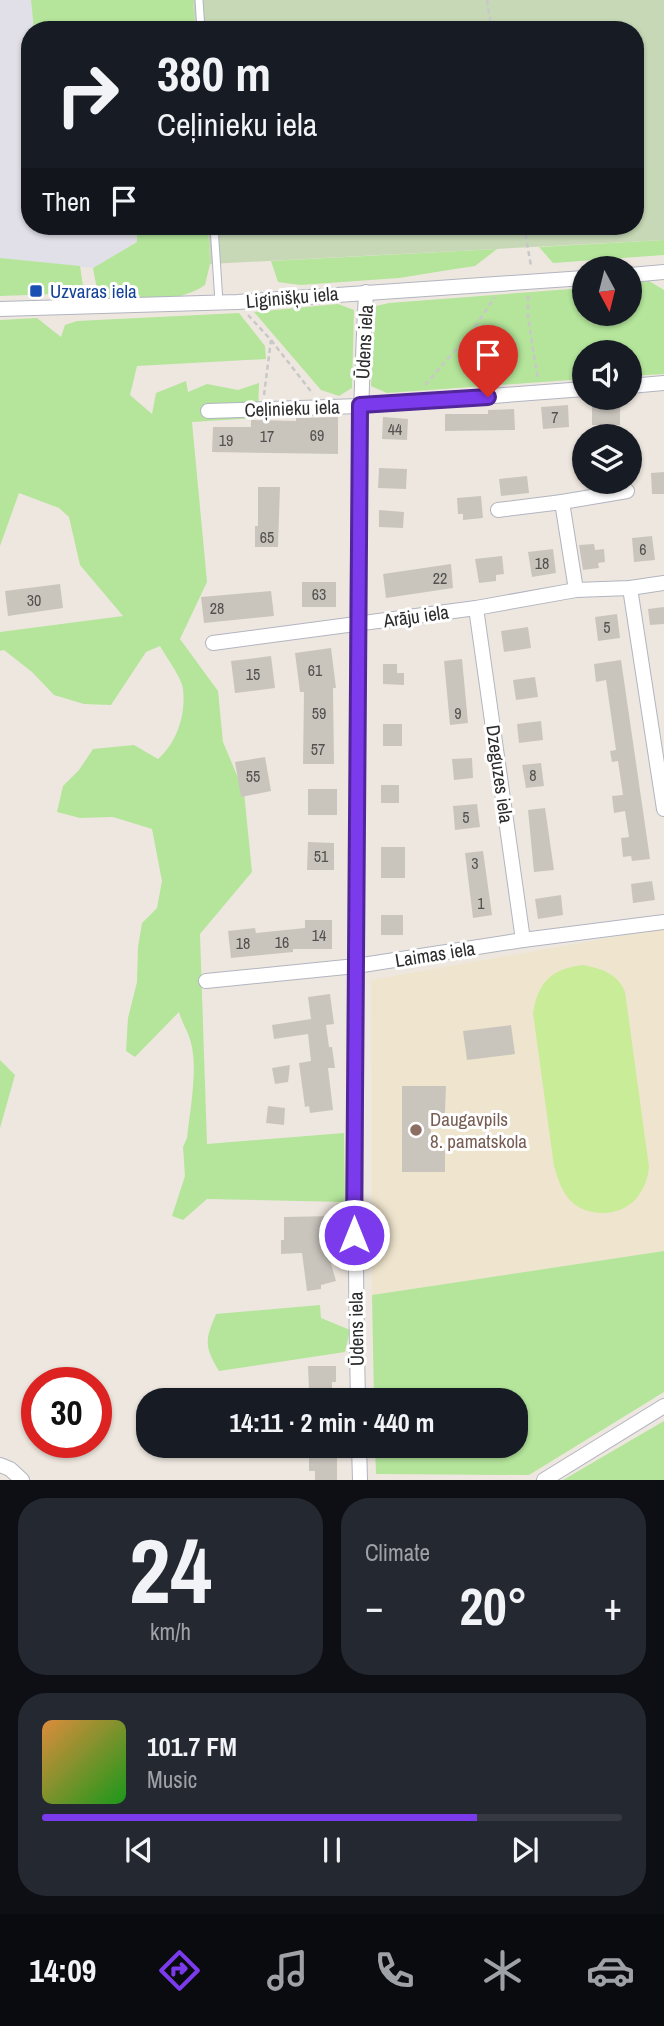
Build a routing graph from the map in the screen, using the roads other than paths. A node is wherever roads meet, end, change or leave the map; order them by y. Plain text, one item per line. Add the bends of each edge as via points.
1 (199, 0) edge
2 (200, 21) edge
3 (215, 235) edge
4 (662, 274) edge
5 (642, 275) edge
6 (572, 279) edge
7 (366, 292) junction
8 (219, 303) junction
9 (0, 309) edge
10 (664, 383) edge
11 (642, 385) edge
12 (572, 391) edge
13 (360, 405) junction
14 (208, 411) dead end
15 (609, 494) edge
16 (562, 502) junction
17 (498, 510) dead end
18 (664, 583) edge
19 (630, 588) junction
20 (576, 590) junction
21 (477, 608) junction
22 (357, 624) junction
23 (213, 643) dead end
24 (664, 809) edge
25 (664, 922) edge
26 (523, 940) junction
27 (356, 966) junction
28 (206, 981) dead end
29 (358, 1388) edge
30 (664, 1406) edge
31 (359, 1458) edge
32 (0, 1465) edge
33 (22, 1480) edge
34 (360, 1480) edge
35 (544, 1480) edge

1 - 2 lane
3 - 8 lane
4 - 5 street
6 - 7 street, Liginišķu iela
7 - 8 street, Liginišķu iela
7 - 13 street, Ūdens iela
8 - 9 street, Liginišķu iela
10 - 11 street
12 - 13 street, Ceļinieku iela
13 - 14 street, Ceļinieku iela
13 - 22 street, Ūdens iela
15 - 16 street
16 - 17 street
16 - 20 street
18 - 19 street, Arāju iela
19 - 20 street, Arāju iela
19 - 24 street
20 - 21 street, Arāju iela
21 - 22 street, Arāju iela
21 - 26 street, Dzeguzes iela
22 - 23 street, Arāju iela
22 - 27 street, Ūdens iela
25 - 26 street, Laimas iela
26 - 27 street, Laimas iela
27 - 28 street, Laimas iela
27 - 29 street, Ūdens iela
30 - 35 street
31 - 34 street
32 - 33 street

